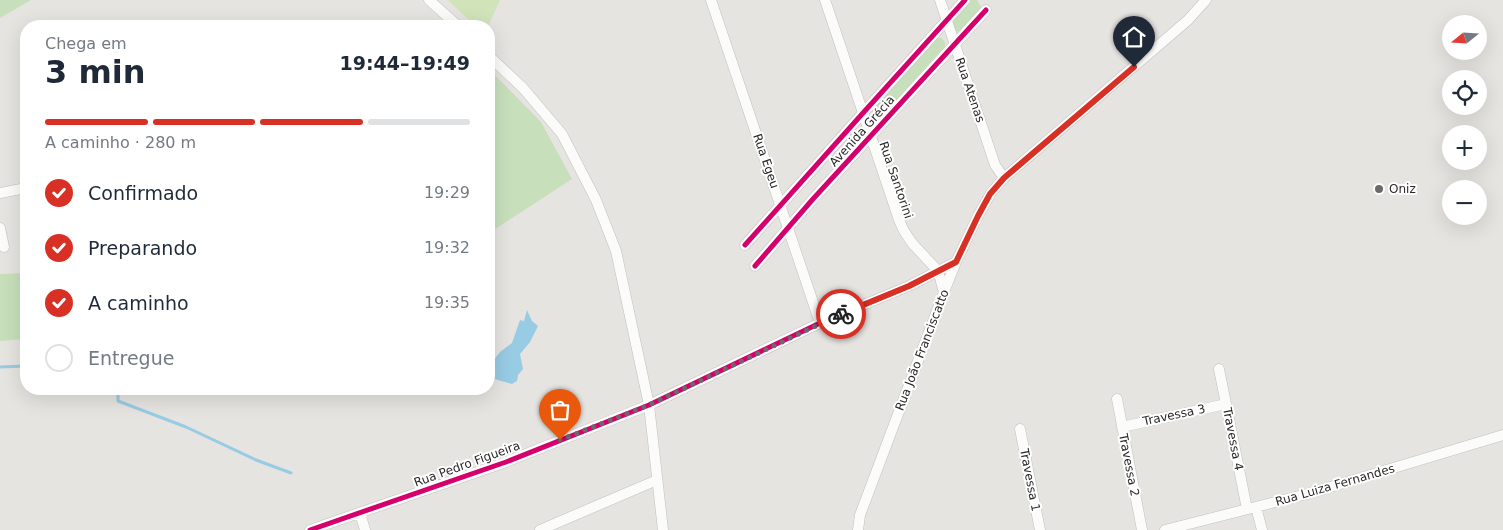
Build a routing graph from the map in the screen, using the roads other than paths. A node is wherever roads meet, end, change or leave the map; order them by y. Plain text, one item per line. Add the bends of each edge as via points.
1 (429, 0) edge
2 (711, 0) edge
3 (825, 0) edge
4 (940, 0) edge
5 (966, 0) edge
6 (1206, 0) edge
7 (986, 10) dead end
8 (451, 20) edge
9 (947, 21) junction
10 (954, 44) junction
11 (495, 62) edge
12 (863, 113) junction
13 (870, 137) junction
14 (1004, 178) junction
15 (20, 189) edge
16 (0, 193) edge
17 (780, 205) junction
18 (0, 228) edge
19 (788, 228) junction
20 (745, 245) dead end
21 (4, 247) dead end
22 (956, 262) junction
23 (755, 266) dead end
24 (938, 271) junction
25 (944, 292) junction
26 (820, 323) junction
27 (1219, 369) dead end
28 (1116, 399) dead end
29 (1226, 404) junction
30 (649, 405) junction
31 (1122, 427) junction
32 (1020, 429) dead end
33 (1503, 435) edge
34 (657, 480) junction
35 (1252, 508) junction
36 (360, 513) junction
37 (310, 530) edge
38 (365, 530) edge
39 (540, 530) edge
40 (663, 530) edge
41 (858, 530) edge
42 (1040, 530) edge
43 (1142, 530) edge
44 (1165, 530) edge
45 (1262, 530) edge

1 - 8 street
2 - 17 street, Rua Egeu
3 - 12 street, Rua Santorini
4 - 9 street, Rua Atenas
5 - 9 street, Avenida Grécia
6 - 14 street, Rua João Franciscatto via 1188,20
7 - 10 street, Avenida Grécia
9 - 10 street, Rua Atenas
9 - 12 street, Avenida Grécia
10 - 13 street, Avenida Grécia
10 - 14 street, Rua Atenas via 995,166
11 - 30 street via 523,88 562,134 596,200 616,251
12 - 13 street, Rua Santorini
12 - 17 street, Avenida Grécia
13 - 19 street, Avenida Grécia
13 - 24 street, Rua Santorini via 904,231
14 - 22 street, Rua João Franciscatto via 990,194
15 - 16 street
17 - 19 street, Rua Egeu
17 - 20 street, Avenida Grécia
18 - 21 street
19 - 23 street, Avenida Grécia
19 - 26 street, Rua Egeu
22 - 24 street, Rua Pedro Figueira
22 - 25 street, Rua João Franciscatto
24 - 25 street, Rua Santorini
24 - 26 street, Rua Pedro Figueira
25 - 41 street, Rua João Franciscatto via 863,506
26 - 30 street, Rua Pedro Figueira
27 - 29 street, Travessa 4
28 - 31 street, Travessa 2
29 - 31 street, Travessa 3
29 - 35 street, Travessa 4
30 - 34 street
30 - 36 street, Rua Pedro Figueira via 506,462
31 - 43 street, Travessa 2
32 - 42 street, Travessa 1
33 - 35 street, Rua Luiza Fernandes
34 - 39 street
34 - 40 street
35 - 44 street, Rua Luiza Fernandes
35 - 45 street, Travessa 4
36 - 37 street, Rua Pedro Figueira
36 - 38 street

